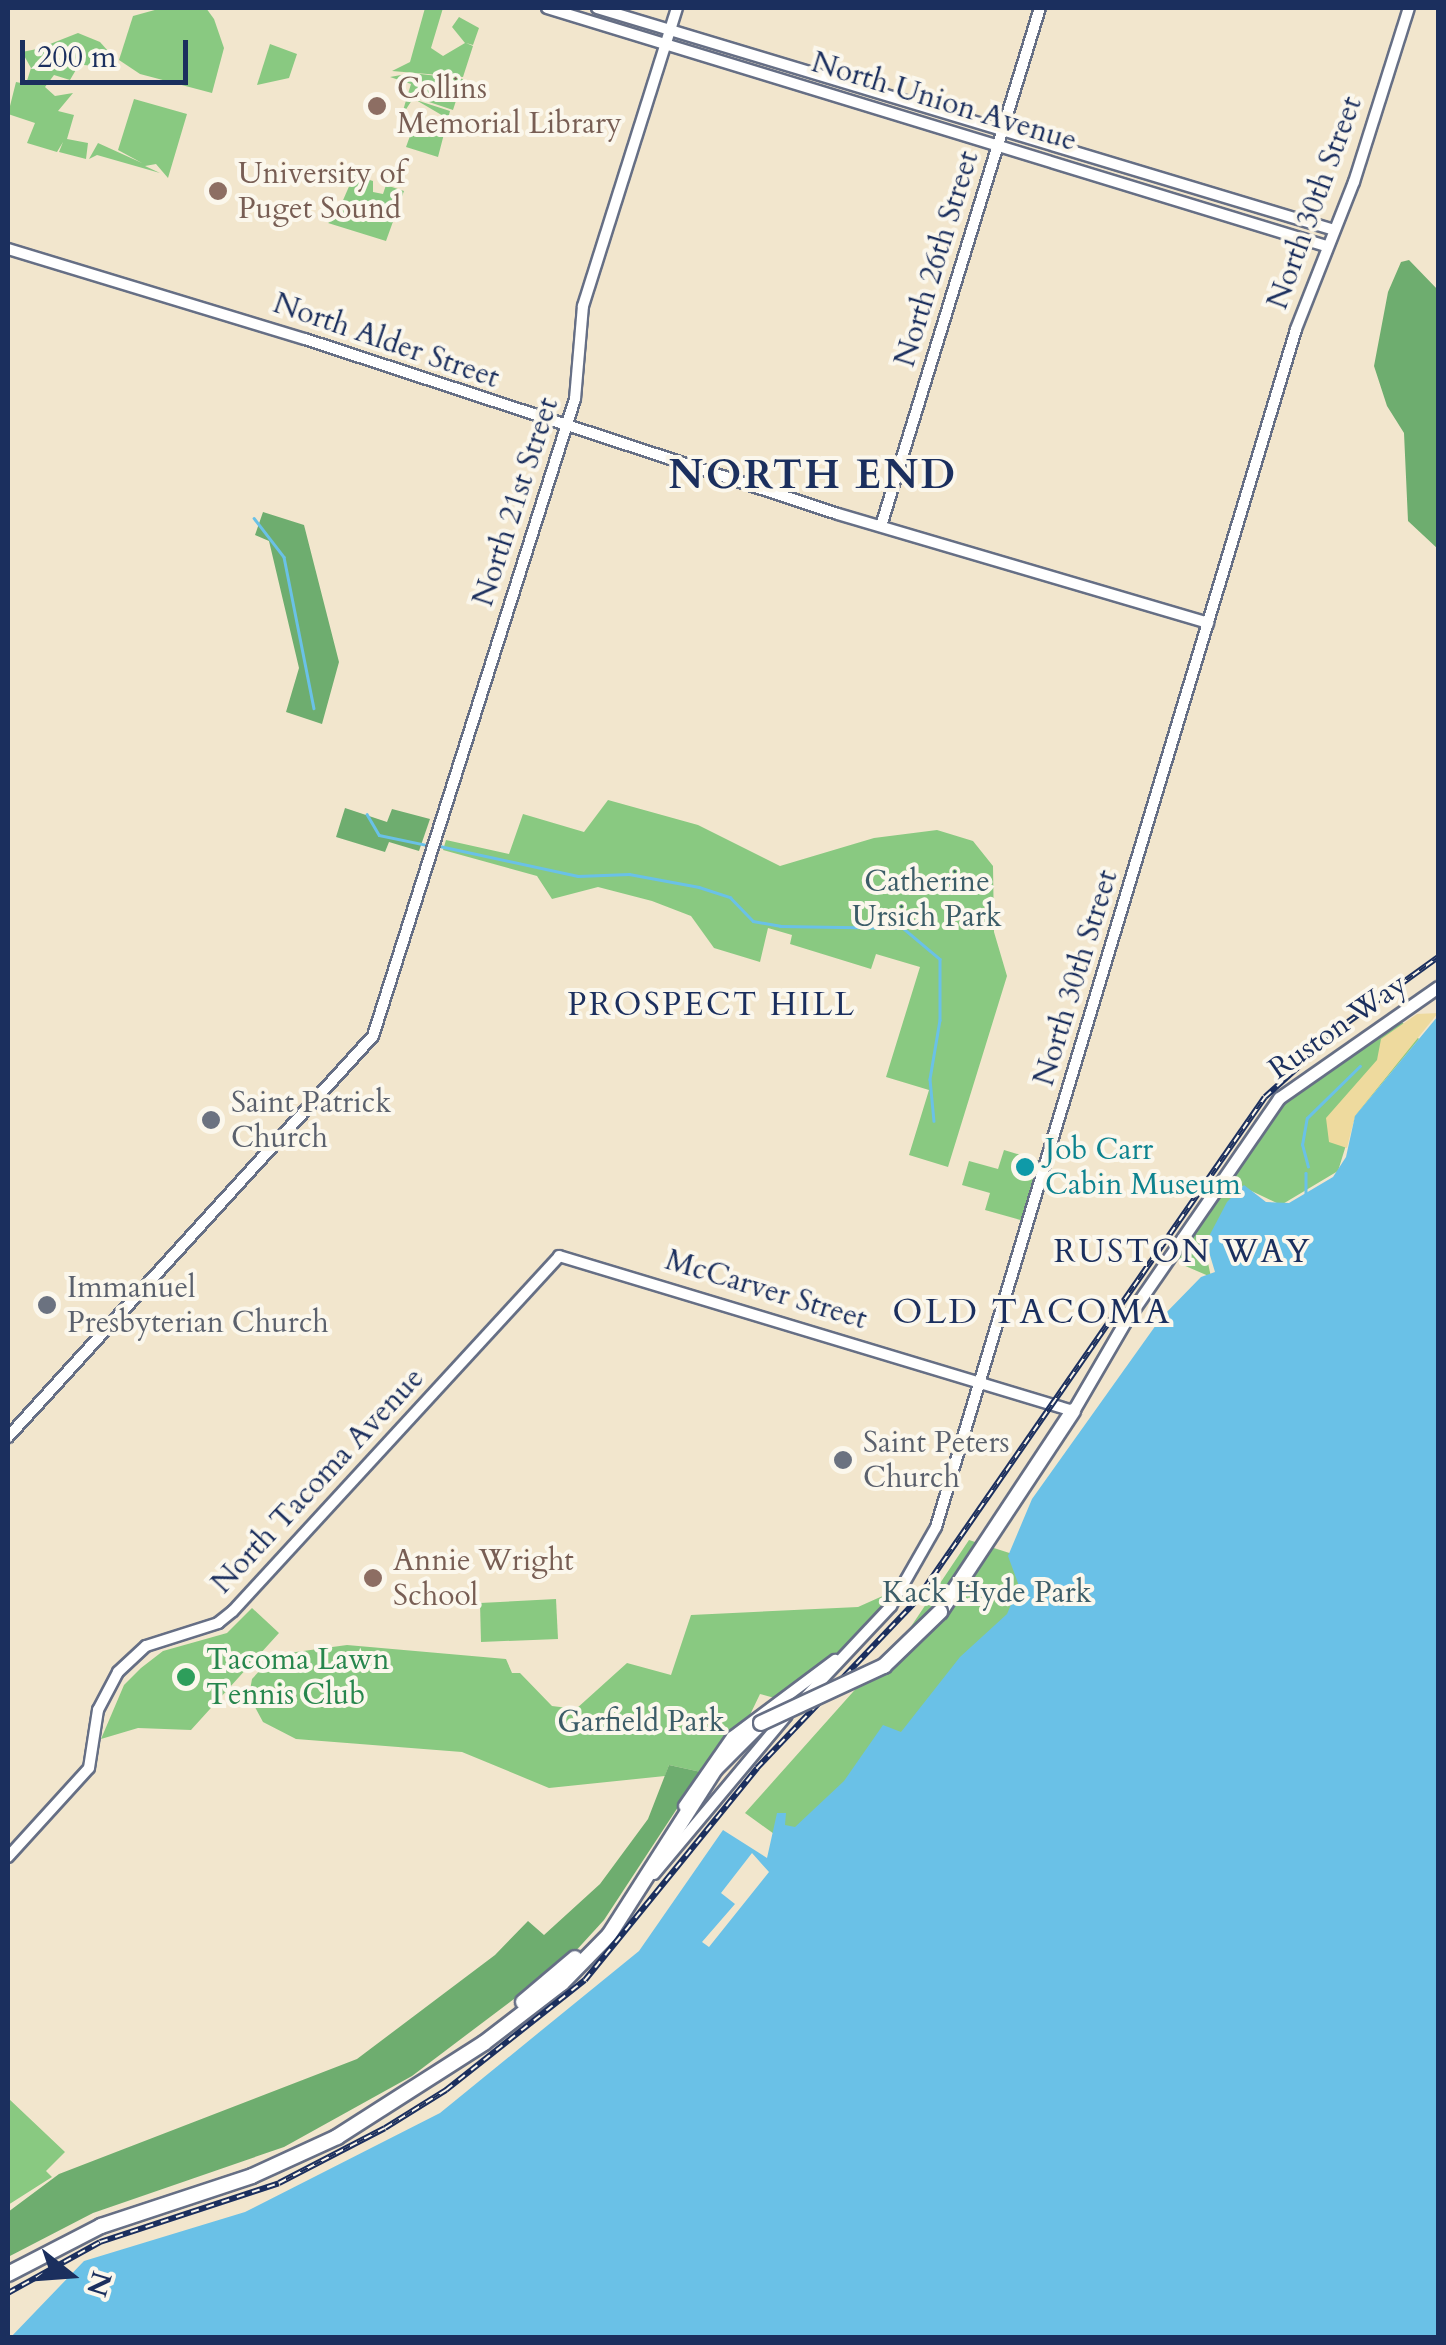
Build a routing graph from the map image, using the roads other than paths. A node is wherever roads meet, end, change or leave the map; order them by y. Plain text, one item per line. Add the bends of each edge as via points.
1 (547, 8) edge
2 (597, 8) edge
3 (677, 8) edge
4 (1040, 8) edge
5 (1409, 8) edge
6 (670, 30) junction
7 (666, 43) junction
8 (1002, 131) junction
9 (998, 144) junction
10 (1334, 230) junction
11 (1326, 246) junction
12 (8, 249) edge
13 (566, 426) junction
14 (881, 526) junction
15 (1208, 623) junction
16 (1438, 988) edge
17 (559, 1256) joint
18 (982, 1381) junction
19 (1073, 1411) junction
20 (8, 1438) edge
21 (849, 1652) junction
22 (770, 1707) junction
23 (757, 1721) junction
24 (748, 1758) junction
25 (688, 1811) junction
26 (8, 1856) edge
27 (655, 1859) junction
28 (648, 1883) junction
29 (8, 2264) edge
30 (8, 2274) edge

1 - 7 street, North Union Avenue
2 - 6 street, North Union Avenue
3 - 6 street, North 21st Street
4 - 8 street, North 26th Street
5 - 10 street, North 30th Street
6 - 7 street, North 21st Street
6 - 8 street, North Union Avenue
7 - 9 street, North Union Avenue
7 - 13 street, North 21st Street via 583,306 578,386
8 - 9 street, North 26th Street
8 - 10 street, North Union Avenue
9 - 11 street, North Union Avenue
9 - 14 street, North 26th Street
10 - 11 street, North 30th Street
11 - 15 street, North 30th Street
12 - 13 street, North Alder Street
13 - 14 street, North Alder Street
13 - 20 street, North 21st Street via 367,1046
14 - 15 street, North Alder Street
15 - 18 street, North 30th Street
16 - 19 main road, Ruston Way via 1278,1098 1142,1296
17 - 18 street, McCarver Street
17 - 26 street, North Tacoma Avenue via 233,1611 218,1623 146,1646 118,1672 98,1710 89,1768
18 - 19 street, McCarver Street
18 - 21 street, North 30th Street via 930,1543 890,1606
19 - 23 highway, bridge via 940,1612 884,1666
21 - 22 street
21 - 24 street, North 30th Street
22 - 23 street via 758,1706
22 - 24 street via 778,1719
23 - 25 highway
23 - 27 street via 710,1762
24 - 28 street, North 30th Street
25 - 27 highway
25 - 28 highway
27 - 29 highway via 573,1960 408,2086 284,2154 99,2216
28 - 30 highway via 562,1982 412,2094 289,2160 100,2226

